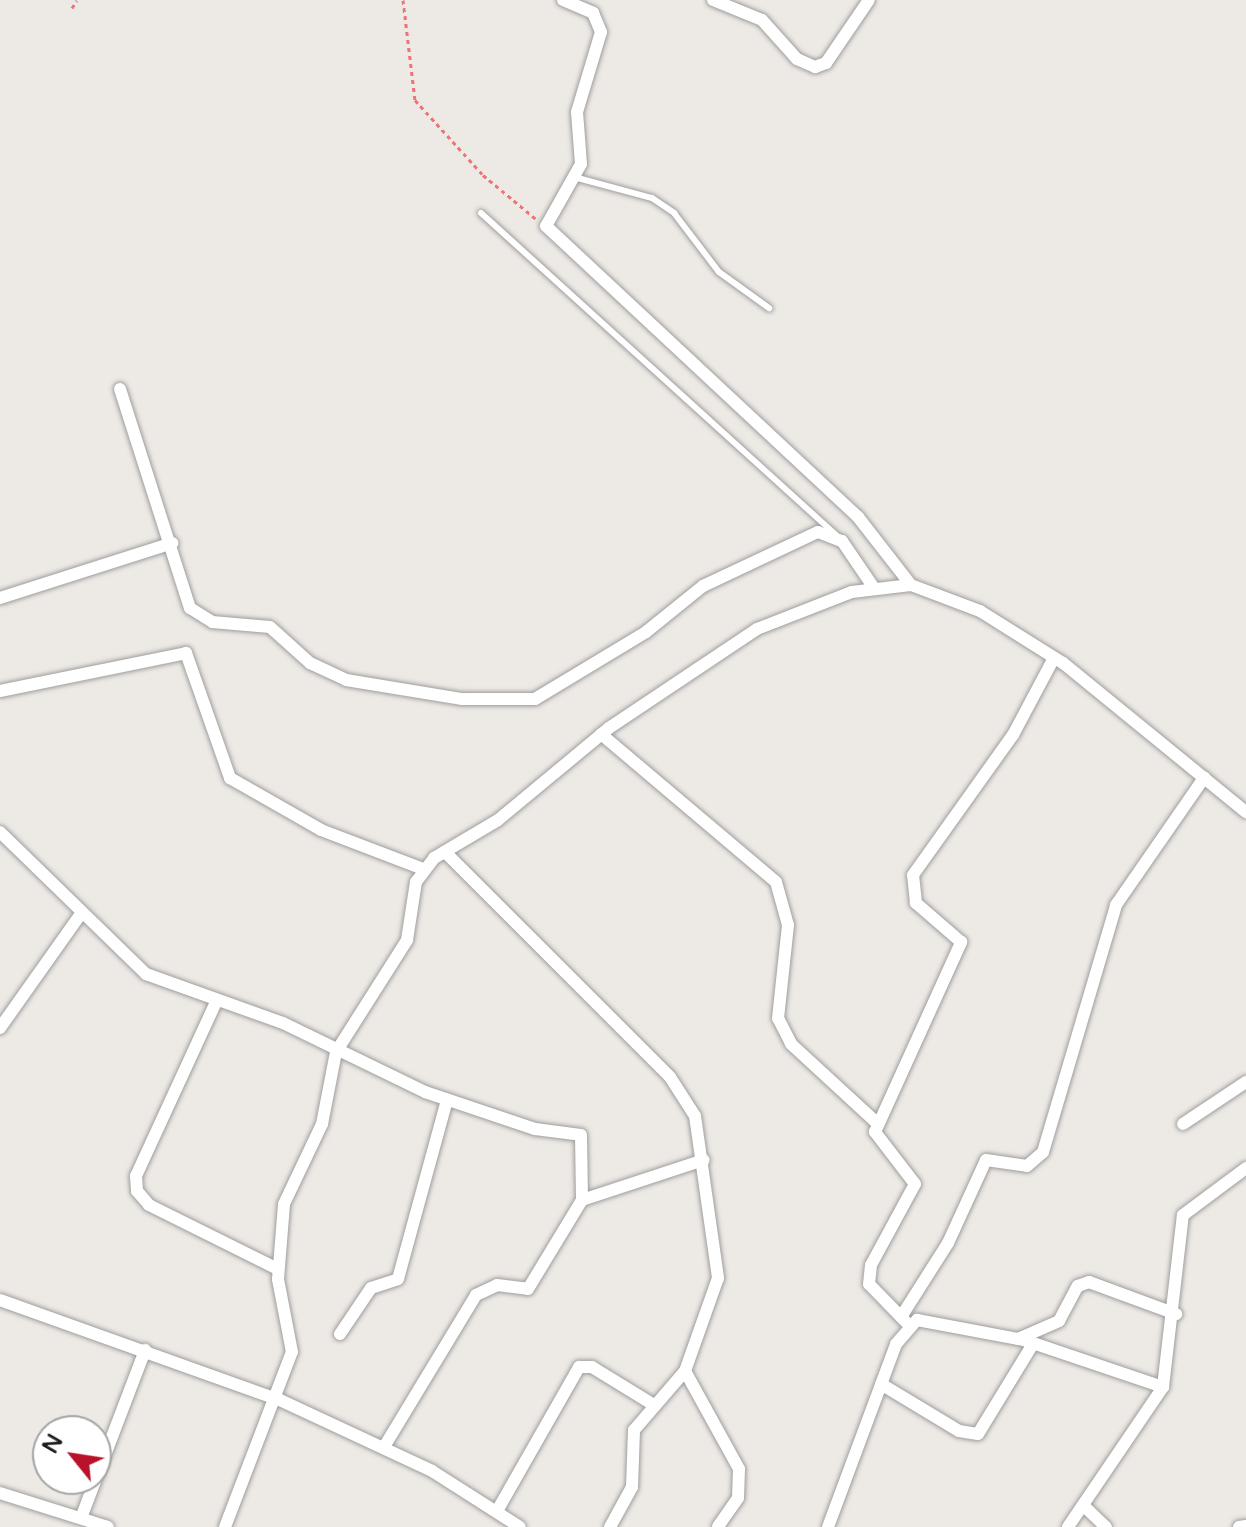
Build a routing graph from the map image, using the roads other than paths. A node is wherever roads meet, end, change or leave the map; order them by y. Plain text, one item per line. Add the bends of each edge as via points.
1 (563, 0) edge
2 (713, 0) edge
3 (869, 0) edge
4 (574, 177) junction
5 (481, 213) dead end
6 (769, 308) dead end
7 (120, 389) dead end
8 (842, 541) junction
9 (172, 543) junction
10 (911, 585) junction
11 (874, 588) junction
12 (0, 598) edge
13 (1054, 658) junction
14 (0, 691) edge
15 (601, 734) junction
16 (1204, 778) junction
17 (1246, 812) edge
18 (0, 832) edge
19 (445, 852) junction
20 (423, 869) junction
21 (80, 915) junction
22 (216, 1002) junction
23 (0, 1028) edge
24 (336, 1052) junction
25 (1246, 1082) edge
26 (447, 1100) junction
27 (877, 1123) junction
28 (1183, 1124) dead end
29 (704, 1160) junction
30 (1246, 1168) edge
31 (582, 1200) junction
32 (278, 1269) junction
33 (0, 1300) edge
34 (1176, 1314) junction
35 (904, 1320) junction
36 (340, 1334) dead end
37 (1018, 1339) junction
38 (1033, 1344) junction
39 (145, 1350) junction
40 (685, 1371) junction
41 (881, 1384) junction
42 (1163, 1387) junction
43 (280, 1400) junction
44 (654, 1405) junction
45 (384, 1447) junction
46 (0, 1493) edge
47 (1083, 1505) junction
48 (497, 1511) junction
49 (81, 1518) junction
50 (1246, 1526) edge
51 (108, 1527) edge
52 (225, 1527) edge
53 (520, 1527) edge
54 (610, 1527) edge
55 (718, 1527) edge
56 (828, 1527) edge
57 (1068, 1527) edge
58 (1106, 1527) edge
59 (1239, 1527) edge

1 - 4 street via 593,13 601,32 577,112 583,152
2 - 3 street via 762,20 797,59 815,67 826,63
4 - 6 lane via 652,198 674,213 719,272
4 - 10 street via 546,226 868,526
5 - 8 lane
7 - 9 street via 142,477
8 - 9 street via 818,532 767,552 703,586 556,691 505,703 346,680 310,663 270,627 201,619 183,594
8 - 11 street
9 - 12 street
10 - 11 street
10 - 13 street via 980,611
11 - 15 street via 757,629
13 - 16 street via 1166,741
13 - 27 street via 1013,735 913,875 916,903 961,942
14 - 20 street via 186,653 230,778 321,830
15 - 19 street via 498,820
15 - 27 street via 776,882 788,925 778,1018 791,1044
16 - 17 street
16 - 35 street via 1116,905 1043,1152 1027,1166 986,1160 948,1243
18 - 21 street
19 - 20 street
19 - 29 street via 677,1086 695,1116
20 - 24 street via 411,893 407,940
21 - 22 street via 146,974
21 - 23 street
22 - 24 street via 283,1023
22 - 32 street via 136,1176 137,1191 149,1205
24 - 26 street
24 - 32 street via 322,1124 284,1204
25 - 28 street
26 - 31 street via 581,1135
26 - 36 street via 398,1279 371,1288
27 - 35 street via 881,1147 915,1184 868,1274 874,1291
29 - 31 street
29 - 40 street via 718,1278
30 - 34 street via 1186,1209
31 - 45 street via 528,1289 497,1285 476,1295
32 - 43 street via 293,1333
33 - 39 street
34 - 37 street via 1089,1282 1078,1286 1059,1321
34 - 42 street
35 - 37 street
35 - 41 street
37 - 38 street
38 - 41 street via 978,1434 959,1431
38 - 42 street
39 - 43 street
39 - 49 street
40 - 44 street
40 - 55 street via 739,1469 738,1498
41 - 56 street
42 - 47 street
43 - 45 street
43 - 52 street
44 - 48 street via 592,1367 579,1367
44 - 54 street via 634,1430 632,1487
45 - 48 street
46 - 49 street
47 - 57 street
47 - 58 street
48 - 53 street
49 - 51 street
50 - 59 street

